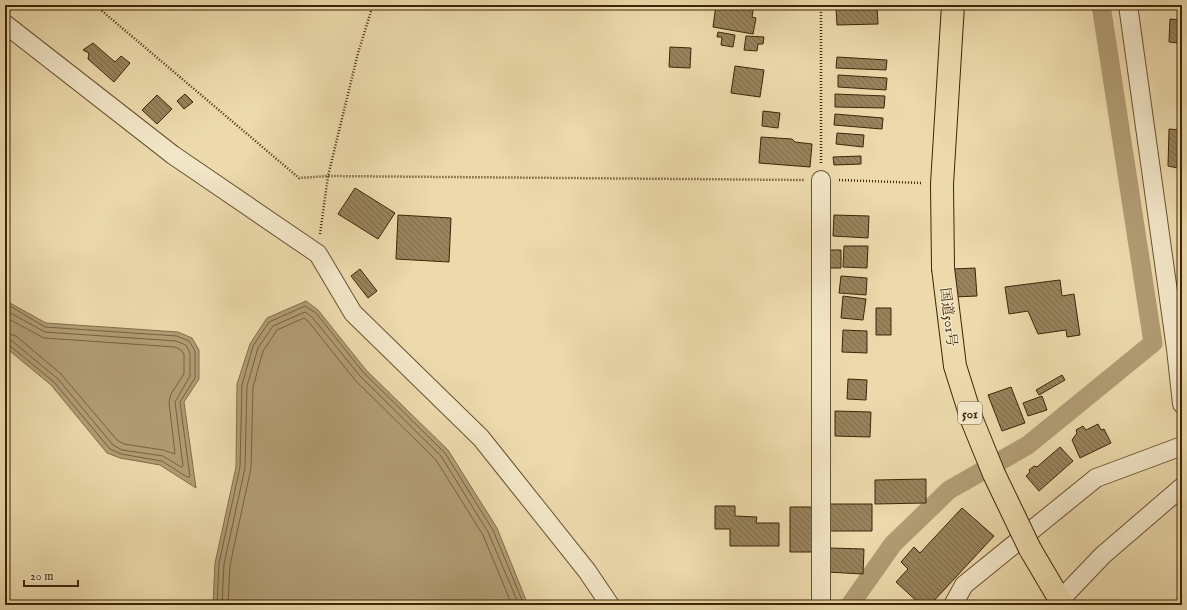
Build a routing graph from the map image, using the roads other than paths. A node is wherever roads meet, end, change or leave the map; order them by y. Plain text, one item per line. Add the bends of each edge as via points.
1 (953, 5) edge
2 (1128, 5) edge
3 (5, 24) edge
4 (821, 180) road end
5 (1182, 404) edge
6 (1182, 446) edge
7 (1182, 487) edge
8 (1062, 603) edge
9 (610, 605) edge
10 (821, 605) edge
11 (953, 605) edge

1 - 8 highway, 国道501号 / 501, bridge via 942,184 943,268 957,372 972,420 994,474 1030,549
2 - 5 street
3 - 9 street via 173,155 318,254 353,313 480,438 587,571
4 - 10 street
6 - 11 street via 1096,478 964,586
7 - 8 street via 1103,555

